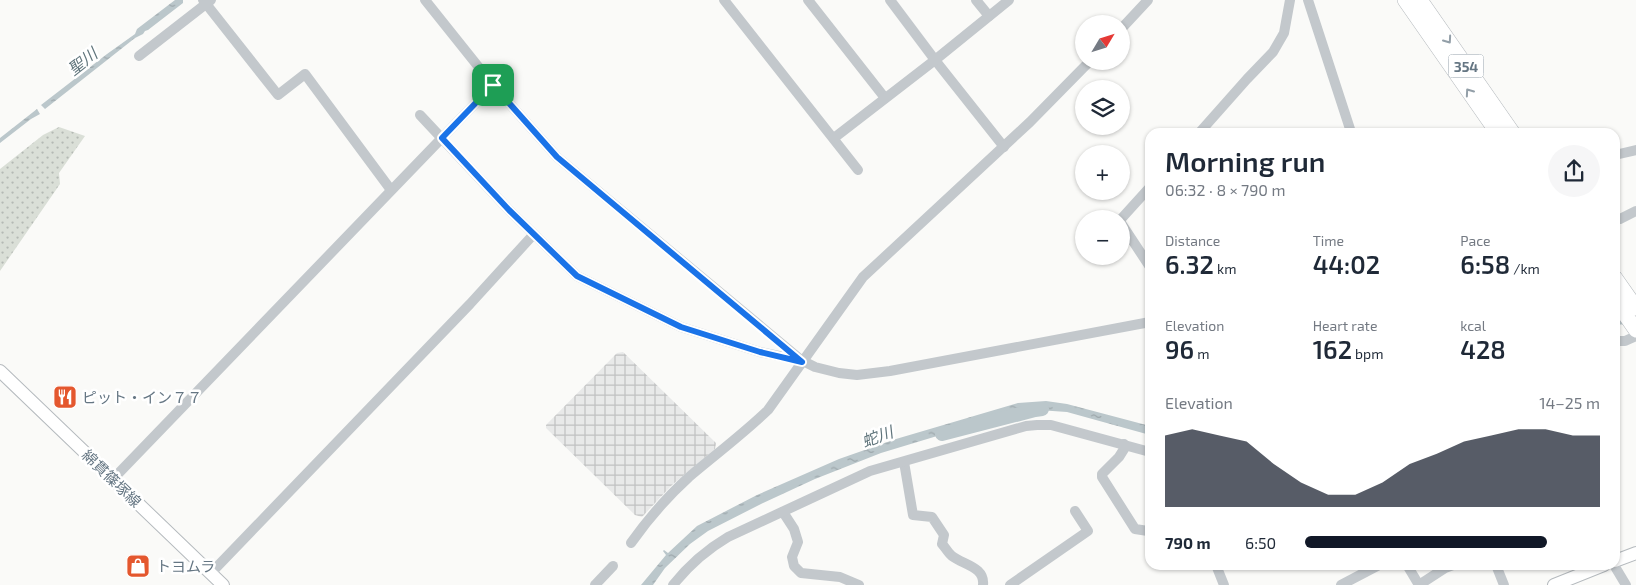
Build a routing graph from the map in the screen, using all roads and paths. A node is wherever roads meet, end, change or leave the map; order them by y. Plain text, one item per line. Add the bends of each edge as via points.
1 (425, 0) edge
2 (724, 0) edge
3 (808, 0) edge
4 (890, 0) edge
5 (976, 0) edge
6 (1009, 0) edge
7 (1148, 0) edge
8 (1290, 0) edge
9 (1308, 0) edge
10 (1405, 0) edge
11 (1420, 0) edge
12 (207, 1) edge
13 (989, 16) junction
14 (1130, 19) edge
15 (139, 56) dead end
16 (935, 60) junction
17 (1081, 70) edge
18 (493, 85) junction
19 (885, 98) junction
20 (420, 115) dead end
21 (1204, 128) edge
22 (1351, 128) edge
23 (1494, 128) edge
24 (1509, 128) edge
25 (442, 138) junction
26 (834, 138) junction
27 (1004, 147) junction
28 (1636, 150) edge
29 (1620, 155) edge
30 (858, 170) dead end
31 (391, 190) junction
32 (1145, 193) edge
33 (1129, 210) edge
34 (1636, 211) edge
35 (1620, 219) dead end
36 (533, 235) junction
37 (1130, 237) edge
38 (1145, 259) edge
39 (1624, 302) edge
40 (1145, 323) edge
41 (1636, 330) edge
42 (1636, 336) edge
43 (1620, 341) edge
44 (802, 362) junction
45 (0, 371) edge
46 (1124, 444) junction
47 (1145, 450) edge
48 (904, 462) junction
49 (113, 479) junction
50 (1076, 511) dead end
51 (783, 512) junction
52 (1145, 531) edge
53 (631, 543) dead end
54 (1636, 553) edge
55 (1620, 559) edge
56 (613, 566) dead end
57 (1218, 570) edge
58 (1370, 570) edge
59 (1410, 570) edge
60 (1442, 570) edge
61 (1498, 570) edge
62 (1592, 570) edge
63 (1619, 570) edge
64 (211, 573) junction
65 (986, 584) edge
66 (223, 585) edge
67 (595, 585) edge
68 (672, 585) edge
69 (859, 585) edge
70 (1010, 585) edge
71 (1224, 585) edge
72 (1341, 585) edge
73 (1419, 585) edge
74 (1504, 585) edge
75 (1554, 585) edge
76 (1626, 585) edge

1 - 18 street
2 - 26 street
3 - 19 street
4 - 16 street
5 - 13 street
6 - 13 street
7 - 14 street
8 - 21 street via 1284,33 1273,52
9 - 22 street
23 -> 10 highway, 354
11 -> 24 highway, 354
12 - 15 street
12 - 31 street via 278,95 305,74
13 - 16 street
16 - 19 street
16 - 27 street
17 - 27 street
18 - 25 street
18 - 44 street via 557,157
19 - 26 street
20 - 25 street
25 - 31 street
25 - 36 street
26 - 30 street
27 - 44 street via 863,277
28 - 29 street
31 - 49 street
32 - 33 street
34 - 35 street
36 - 44 street via 577,276 681,327
36 - 64 street
37 - 38 street
39 - 41 highway
40 - 44 street via 857,375
42 - 43 street
44 - 53 street via 768,410 668,497
45 - 49 main road, 綿貫篠塚線
46 - 47 street
46 - 48 street via 1058,427 1037,425
46 - 52 street via 1119,457 1102,477 1135,529
48 - 51 street via 870,471
48 - 65 street via 913,515 932,517 944,535 942,544 952,556 972,566
49 - 64 main road, 綿貫篠塚線
50 - 70 street via 1088,532
51 - 68 street via 706,550
51 - 69 street via 798,542 792,557 794,566 801,573 840,577
54 - 55 main road
56 - 67 street
57 - 71 street
58 - 72 street
59 - 73 street
60 - 73 street
61 - 74 street
62 - 75 main road
63 - 76 street
64 - 66 main road, 綿貫篠塚線

